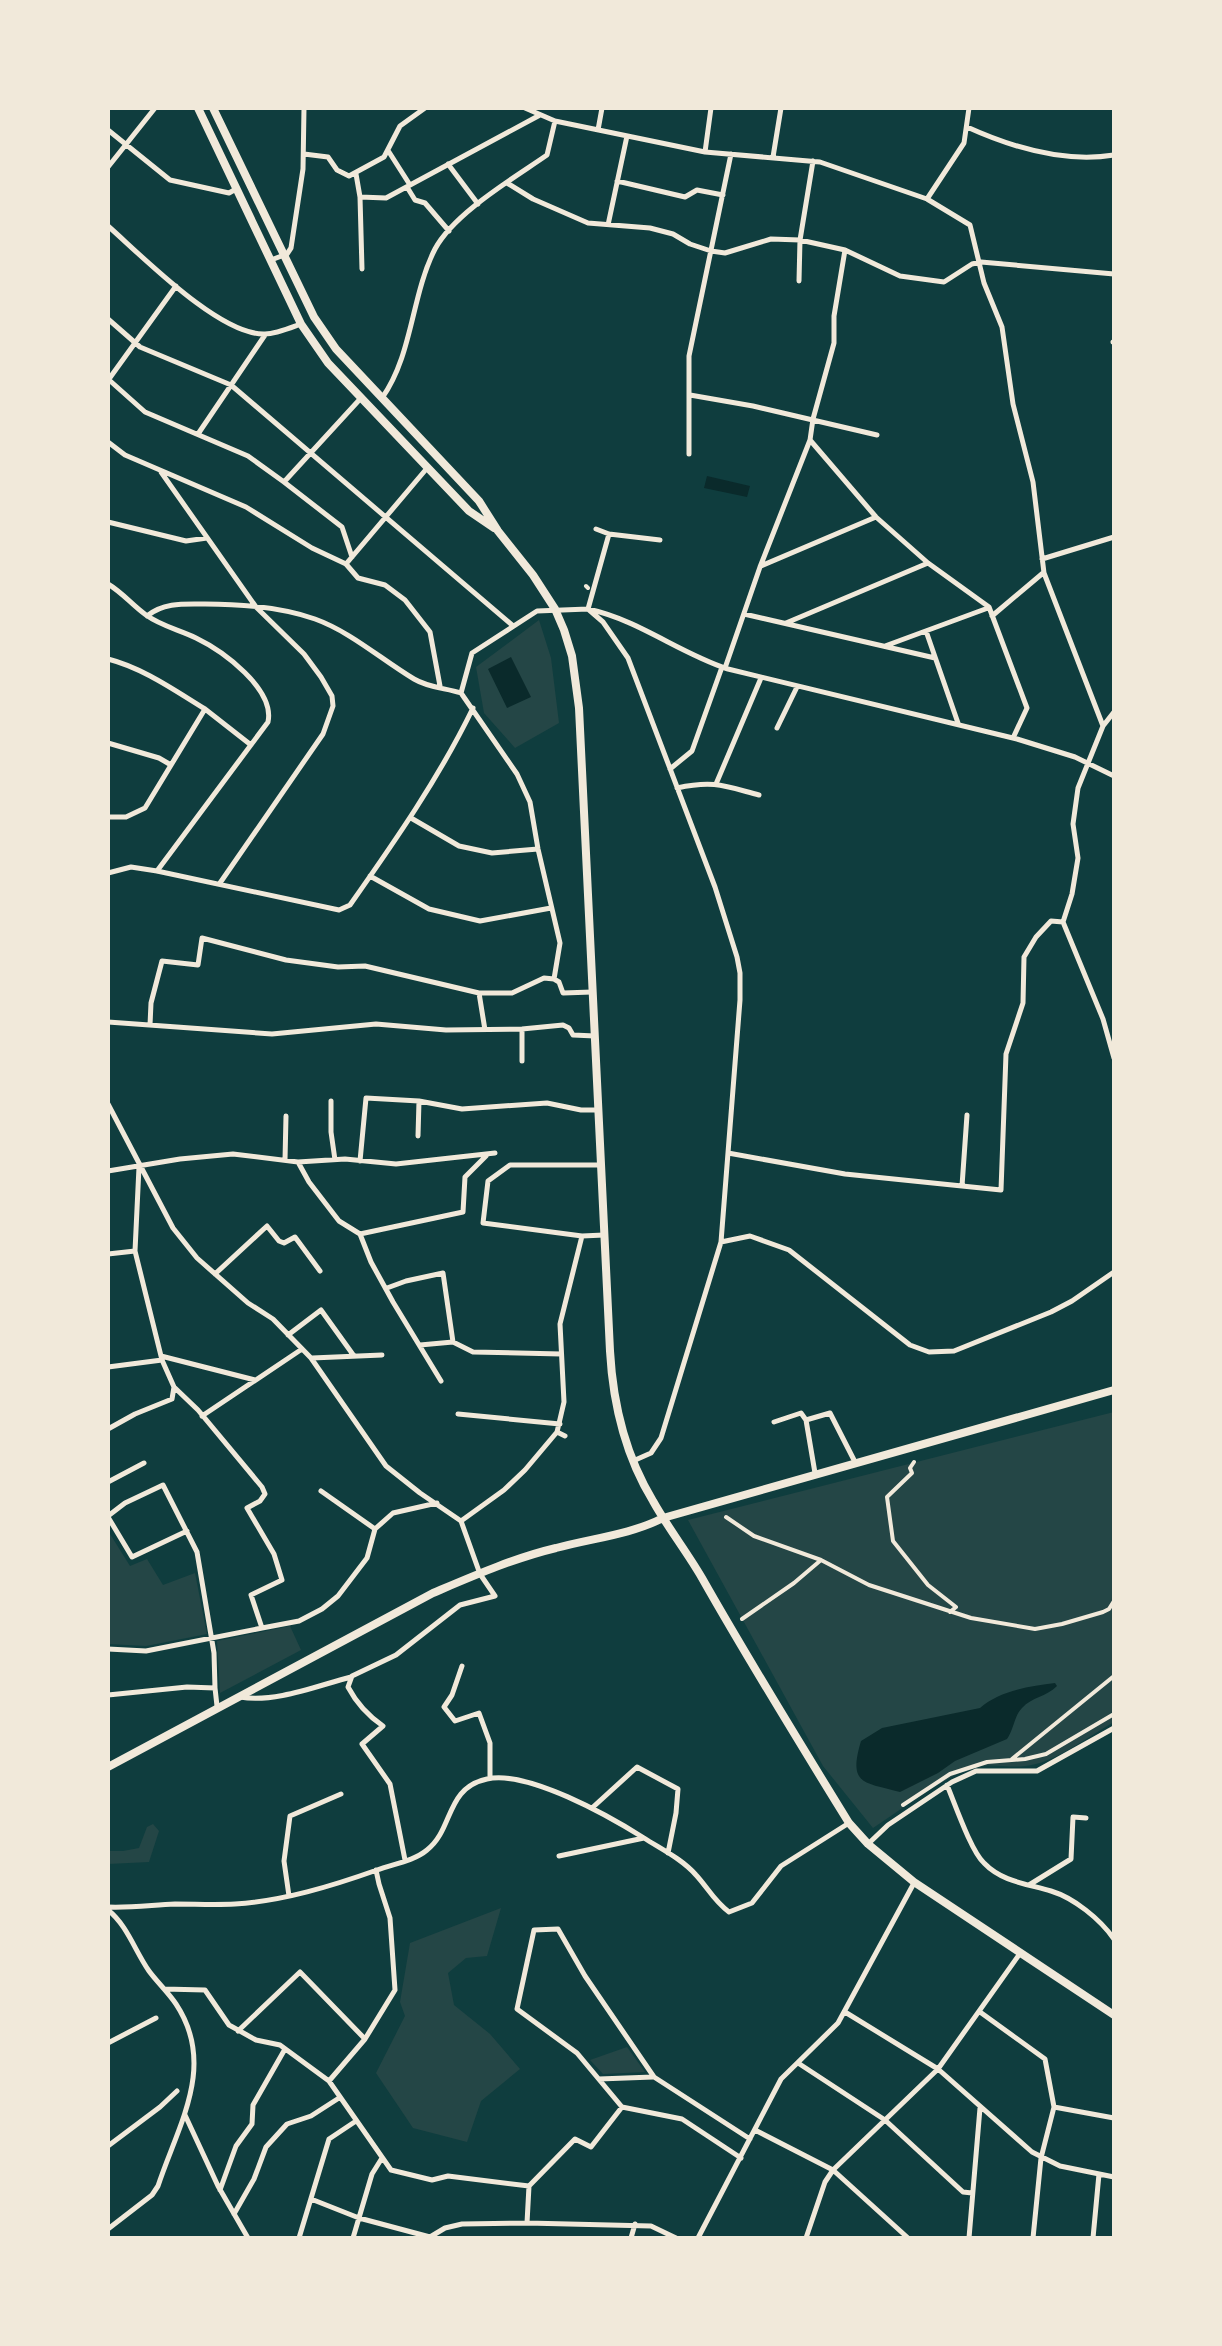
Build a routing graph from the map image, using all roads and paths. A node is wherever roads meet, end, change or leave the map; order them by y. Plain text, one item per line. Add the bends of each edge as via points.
1 (155, 108) edge
2 (198, 108) edge
3 (213, 108) edge
4 (304, 108) edge
5 (425, 108) edge
6 (525, 108) edge
7 (602, 108) edge
8 (711, 108) edge
9 (781, 108) edge
10 (969, 108) edge
11 (540, 115) junction
12 (555, 121) junction
13 (967, 127) junction
14 (108, 130) edge
15 (598, 130) junction
16 (627, 136) junction
17 (126, 145) junction
18 (389, 152) junction
19 (705, 152) junction
20 (304, 154) junction
21 (731, 154) junction
22 (1114, 155) edge
23 (773, 157) junction
24 (813, 161) junction
25 (448, 164) junction
26 (108, 167) edge
27 (356, 174) junction
28 (617, 181) junction
29 (507, 183) junction
30 (409, 186) junction
31 (236, 189) junction
32 (723, 195) junction
33 (360, 197) junction
34 (927, 199) junction
35 (478, 204) junction
36 (608, 225) junction
37 (108, 226) edge
38 (449, 231) junction
39 (800, 240) junction
40 (845, 250) junction
41 (711, 251) junction
42 (284, 256) junction
43 (271, 260) junction
44 (981, 262) junction
45 (362, 269) dead end
46 (1114, 274) edge
47 (799, 281) dead end
48 (176, 286) junction
49 (108, 319) edge
50 (301, 324) junction
51 (265, 335) junction
52 (135, 344) junction
53 (108, 379) edge
54 (231, 385) junction
55 (690, 395) junction
56 (361, 398) junction
57 (382, 398) junction
58 (813, 419) junction
59 (198, 434) junction
60 (877, 435) dead end
61 (810, 440) junction
62 (108, 442) edge
63 (310, 451) junction
64 (689, 454) dead end
65 (428, 467) junction
66 (161, 472) junction
67 (284, 482) junction
68 (385, 517) junction
69 (876, 517) junction
70 (108, 522) edge
71 (596, 529) dead end
72 (498, 531) junction
73 (609, 534) junction
74 (1114, 537) edge
75 (207, 538) junction
76 (660, 540) dead end
77 (352, 557) junction
78 (1042, 559) junction
79 (928, 563) junction
80 (346, 564) junction
81 (760, 567) junction
82 (1044, 573) junction
83 (108, 584) edge
84 (256, 607) junction
85 (989, 607) junction
86 (555, 609) junction
87 (588, 609) junction
88 (744, 614) junction
89 (147, 616) junction
90 (992, 616) junction
91 (785, 624) junction
92 (512, 625) junction
93 (926, 631) junction
94 (884, 647) junction
95 (935, 658) junction
96 (108, 659) edge
97 (723, 667) junction
98 (761, 678) junction
99 (440, 686) junction
100 (797, 687) junction
101 (461, 693) junction
102 (473, 708) junction
103 (205, 709) junction
104 (1114, 712) edge
105 (958, 724) junction
106 (1103, 726) junction
107 (777, 728) dead end
108 (1013, 738) junction
109 (108, 743) edge
110 (251, 745) junction
111 (1089, 762) junction
112 (171, 765) junction
113 (670, 769) junction
114 (1114, 776) edge
115 (716, 784) junction
116 (677, 788) junction
117 (759, 795) dead end
118 (108, 817) edge
119 (411, 818) junction
120 (538, 849) junction
121 (157, 871) junction
122 (108, 873) edge
123 (370, 876) junction
124 (220, 883) junction
125 (551, 908) junction
126 (1063, 922) junction
127 (554, 979) junction
128 (593, 992) junction
129 (479, 993) junction
130 (108, 1022) edge
131 (150, 1025) junction
132 (522, 1029) junction
133 (485, 1030) junction
134 (595, 1036) junction
135 (1114, 1058) edge
136 (522, 1061) dead end
137 (331, 1101) dead end
138 (419, 1101) junction
139 (108, 1104) edge
140 (598, 1110) junction
141 (967, 1115) dead end
142 (286, 1116) dead end
143 (418, 1136) dead end
144 (495, 1153) dead end
145 (728, 1153) junction
146 (486, 1155) junction
147 (285, 1160) junction
148 (335, 1160) junction
149 (360, 1161) junction
150 (298, 1162) junction
151 (601, 1165) junction
152 (139, 1166) junction
153 (108, 1171) edge
154 (962, 1186) junction
155 (360, 1234) junction
156 (604, 1235) junction
157 (582, 1236) junction
158 (721, 1242) junction
159 (135, 1251) junction
160 (108, 1254) edge
161 (320, 1271) dead end
162 (1114, 1272) edge
163 (215, 1274) junction
164 (387, 1288) junction
165 (288, 1335) junction
166 (453, 1342) junction
167 (420, 1345) junction
168 (302, 1349) junction
169 (562, 1354) junction
170 (382, 1355) dead end
171 (354, 1356) junction
172 (161, 1358) junction
173 (311, 1358) junction
174 (108, 1367) edge
175 (256, 1380) junction
176 (441, 1381) dead end
177 (174, 1387) junction
178 (1114, 1390) edge
179 (458, 1414) dead end
180 (202, 1416) junction
181 (806, 1420) junction
182 (774, 1422) dead end
183 (560, 1424) junction
184 (108, 1429) edge
185 (557, 1432) junction
186 (565, 1436) dead end
187 (633, 1461) junction
188 (855, 1462) junction
189 (914, 1462) dead end
190 (144, 1463) dead end
191 (815, 1473) junction
192 (108, 1482) edge
193 (321, 1491) dead end
194 (437, 1503) junction
195 (108, 1517) edge
196 (726, 1517) dead end
197 (663, 1518) junction
198 (461, 1521) junction
199 (375, 1529) junction
200 (187, 1531) junction
201 (821, 1560) junction
202 (480, 1574) junction
203 (1114, 1601) edge
204 (950, 1612) junction
205 (742, 1619) dead end
206 (262, 1628) junction
207 (212, 1638) junction
208 (108, 1649) edge
209 (462, 1666) dead end
210 (352, 1676) junction
211 (1114, 1676) edge
212 (215, 1688) junction
213 (108, 1695) edge
214 (237, 1696) junction
215 (217, 1706) junction
216 (1114, 1714) edge
217 (1114, 1728) edge
218 (1010, 1760) junction
219 (108, 1767) edge
220 (490, 1778) junction
221 (947, 1785) junction
222 (341, 1794) dead end
223 (903, 1805) dead end
224 (592, 1808) junction
225 (1086, 1818) dead end
226 (849, 1823) junction
227 (644, 1838) junction
228 (868, 1844) junction
229 (668, 1853) junction
230 (559, 1856) dead end
231 (405, 1860) junction
232 (376, 1870) junction
233 (914, 1882) junction
234 (1029, 1885) junction
235 (289, 1896) junction
236 (108, 1908) edge
237 (1114, 1939) edge
238 (1022, 1952) junction
239 (164, 1989) junction
240 (845, 2012) junction
241 (980, 2012) junction
242 (1114, 2015) edge
243 (156, 2018) dead end
244 (238, 2031) junction
245 (365, 2039) junction
246 (108, 2043) edge
247 (285, 2049) junction
248 (798, 2063) junction
249 (938, 2069) junction
250 (654, 2077) junction
251 (598, 2079) junction
252 (329, 2081) junction
253 (177, 2091) dead end
254 (339, 2098) junction
255 (622, 2107) junction
256 (980, 2107) junction
257 (1054, 2107) junction
258 (185, 2115) junction
259 (1114, 2118) edge
260 (885, 2120) junction
261 (356, 2121) junction
262 (755, 2130) junction
263 (750, 2139) junction
264 (108, 2146) edge
265 (382, 2158) junction
266 (741, 2158) junction
267 (1041, 2158) junction
268 (833, 2170) junction
269 (1099, 2174) junction
270 (1114, 2177) edge
271 (529, 2186) junction
272 (220, 2190) junction
273 (972, 2193) junction
274 (311, 2199) junction
275 (234, 2214) junction
276 (359, 2218) junction
277 (527, 2223) junction
278 (635, 2224) junction
279 (108, 2229) edge
280 (409, 2236) edge
281 (248, 2238) edge
282 (299, 2238) edge
283 (353, 2238) edge
284 (631, 2238) edge
285 (676, 2238) edge
286 (698, 2238) edge
287 (806, 2238) edge
288 (908, 2238) edge
289 (969, 2238) edge
290 (1033, 2238) edge
291 (1093, 2238) edge

1 - 17 street
2 - 31 main road
3 - 42 main road
4 - 20 street
5 - 18 street via 400,126
6 - 11 street
7 - 15 street
8 - 19 street
9 - 23 street
10 - 13 street
11 - 12 street
11 - 25 street
12 - 15 street
12 - 29 street via 547,155
13 - 22 street via 1025,149
13 - 34 street via 964,143
14 - 17 street
15 - 16 street
16 - 19 street
16 - 28 street
17 - 26 street
17 - 31 street via 170,180 229,193
18 - 27 street
18 - 30 street
19 - 21 street
20 - 27 street via 328,157 337,170
20 - 42 street via 291,248
21 - 23 street
21 - 32 street
23 - 24 street
24 - 34 street
24 - 39 street
25 - 30 street
25 - 35 street
27 - 33 street
28 - 32 street via 685,197 697,190
28 - 36 street
29 - 35 street
29 - 36 street via 588,223
30 - 33 street via 386,198
30 - 38 street via 415,200 425,203
31 - 43 main road
32 - 41 street
33 - 45 street
34 - 44 street via 970,225
35 - 38 street
36 - 41 street via 650,228
37 - 48 street
38 - 57 street via 425,274 400,363
39 - 40 street
39 - 41 street via 771,239 725,253
39 - 47 street
40 - 44 street via 900,276 944,282
40 - 58 street via 834,343
41 - 55 street via 689,356
42 - 43 street
42 - 57 main road via 320,326
43 - 50 main road
44 - 46 street
44 - 78 street via 1002,327 1013,404 1033,482
48 - 51 street via 200,308
48 - 52 street
49 - 52 street
50 - 51 street
50 - 56 main road
51 - 54 street
52 - 53 street
52 - 54 street
53 - 59 street via 145,412
54 - 59 street
54 - 63 street
55 - 58 street
55 - 64 street
56 - 63 street
56 - 65 main road
57 - 72 main road via 479,501
58 - 60 street
58 - 61 street
59 - 67 street via 248,456
61 - 69 street
61 - 81 street
62 - 66 street
63 - 67 street
63 - 68 street
65 - 68 street
65 - 72 main road via 469,511
66 - 75 street
66 - 80 street via 246,507
67 - 77 street via 342,527
68 - 77 street
68 - 92 street
69 - 79 street
69 - 81 street
70 - 75 street via 186,541
71 - 73 street
72 - 86 main road
73 - 76 street
73 - 87 street
74 - 78 street
75 - 84 street
77 - 80 street
78 - 82 street
79 - 85 street
79 - 91 street
80 - 99 street via 358,578 385,585 420,616 430,632
81 - 88 street
82 - 90 street
82 - 106 street
83 - 89 street
84 - 89 street via 180,604
84 - 99 street via 317,620 414,679
84 - 124 street via 321,677 332,696 332,716
85 - 90 street
85 - 93 street
86 - 87 street
86 - 92 street via 537,611
86 - 128 main road via 572,656 579,708
87 - 97 street via 615,615
87 - 113 street via 628,658
88 - 91 street
88 - 97 street
89 - 110 street via 206,643 257,684 269,718
90 - 108 street via 1027,708
91 - 94 street
92 - 101 street via 472,653
93 - 94 street
93 - 95 street
94 - 95 street
95 - 105 street
96 - 103 street
97 - 98 street
97 - 113 street via 692,751
98 - 100 street
98 - 115 street
99 - 101 street
100 - 105 street
100 - 107 street
101 - 102 street
102 - 119 street
102 - 120 street via 530,802
103 - 110 street
103 - 112 street
104 - 106 street
105 - 108 street
106 - 111 street
108 - 111 street
109 - 112 street
110 - 121 street
111 - 114 street
111 - 126 street via 1078,788 1073,824 1078,858
112 - 118 street via 145,808 126,817
113 - 116 street
115 - 116 street
115 - 117 street
116 - 145 street via 715,887 740,973
119 - 120 street via 459,846 492,853
119 - 123 street
120 - 125 street
121 - 122 street via 131,867
121 - 124 street
123 - 124 street via 350,905 339,910
123 - 125 street via 429,909 480,921
125 - 127 street via 560,943
126 - 135 street
126 - 154 street via 1051,921 1024,957 1023,1003 1006,1054 1001,1190
127 - 128 street via 563,993
127 - 129 street via 544,978 512,993
128 - 134 main road
129 - 131 street via 365,966 286,960 202,938 198,965 162,961
129 - 133 street
130 - 131 street
131 - 133 street via 272,1034 376,1024
132 - 133 street
132 - 134 street via 563,1025 573,1035
132 - 136 street
134 - 140 main road
137 - 148 street
138 - 140 street via 462,1109 547,1103
138 - 143 street
138 - 149 street via 366,1098
139 - 152 street
140 - 151 main road
141 - 154 street
142 - 147 street
144 - 146 street
145 - 154 street via 845,1174
145 - 158 street
146 - 149 street via 396,1164
146 - 155 street via 465,1177 463,1212
147 - 150 street
147 - 152 street via 233,1154
148 - 149 street
148 - 150 street
150 - 155 street via 339,1221
151 - 156 main road
151 - 157 street via 510,1165 488,1181 483,1223
152 - 153 street
152 - 159 street
152 - 163 street via 173,1228
155 - 164 street
156 - 157 street
156 - 187 main road via 612,1383
157 - 169 street via 560,1324
158 - 162 street via 750,1236 789,1250 910,1345 929,1352 954,1351 1051,1312
158 - 187 street via 661,1438 651,1453
159 - 160 street
159 - 172 street
161 - 163 street via 295,1237 284,1243 267,1226
163 - 165 street
164 - 166 street via 443,1273
164 - 167 street
165 - 168 street
165 - 171 street via 321,1310
166 - 167 street
166 - 169 street via 473,1352
167 - 176 street
168 - 173 street
168 - 175 street
169 - 183 street
170 - 171 street
171 - 173 street
172 - 174 street
172 - 175 street
172 - 177 street
173 - 194 street via 386,1466
175 - 180 street
177 - 180 street
177 - 184 street via 172,1399
178 - 188 main road
179 - 183 street
180 - 206 street via 265,1494 247,1508 274,1554 282,1580 251,1595
181 - 182 street via 801,1413
181 - 188 street via 830,1413
181 - 191 street
183 - 185 street
185 - 186 street
185 - 198 street via 504,1490
187 - 197 main road
188 - 191 main road
189 - 204 street via 912,1473 887,1497 893,1541 928,1585 956,1607
190 - 192 street
191 - 197 main road
193 - 199 street
194 - 198 street
194 - 199 street via 393,1513
195 - 200 street via 132,1557
195 - 200 street via 163,1485
196 - 201 street via 754,1536
197 - 202 main road
197 - 226 main road
198 - 202 street
199 - 206 street via 367,1558 338,1596 299,1621
200 - 207 street via 197,1552
201 - 204 street via 869,1585
201 - 205 street
202 - 210 street via 495,1596 460,1605 396,1655
202 - 214 main road via 433,1593
203 - 204 street via 1103,1612 1035,1629
206 - 207 street
207 - 208 street via 146,1651
207 - 212 street
209 - 220 street via 444,1707 455,1721 479,1713 490,1743
210 - 214 street via 267,1697
210 - 231 street via 348,1687 354,1698 383,1726 362,1744 390,1784
211 - 218 street
212 - 213 street
212 - 215 street
214 - 215 main road
215 - 219 main road
216 - 218 street via 1046,1754
217 - 221 street via 1037,1771 976,1771
218 - 223 street via 950,1774
220 - 224 street via 542,1788
220 - 231 street via 465,1789 429,1849
221 - 228 street
221 - 234 street via 984,1863 1008,1880
222 - 235 street via 290,1816 284,1861
224 - 227 street
224 - 229 street via 637,1767 678,1789
225 - 234 street via 1073,1817 1071,1859
226 - 228 main road
226 - 229 street via 781,1866 752,1903 729,1912
227 - 229 street
227 - 230 street
228 - 233 main road
231 - 232 street
232 - 235 street
232 - 245 street via 390,1918 395,1990
233 - 238 main road
233 - 240 street
234 - 237 street via 1055,1892 1087,1912
235 - 236 street via 238,1904
236 - 239 street
238 - 241 street
238 - 242 main road
239 - 244 street via 205,1990
239 - 258 street via 178,2006 195,2059
240 - 248 street
240 - 249 street
241 - 249 street
241 - 257 street via 1045,2059
243 - 246 street
244 - 245 street via 300,1972
244 - 247 street
245 - 252 street
247 - 252 street
247 - 272 street via 253,2105 252,2124 236,2146
248 - 260 street
248 - 262 street via 781,2079
249 - 256 street
249 - 260 street
250 - 251 street
250 - 251 street via 558,1929 534,1930 517,2009 577,2053
250 - 263 street
251 - 255 street
252 - 254 street
253 - 264 street
254 - 261 street
254 - 275 street via 287,2124 266,2147
255 - 266 street via 682,2119
255 - 271 street via 591,2147 575,2139
256 - 267 street
256 - 273 street
257 - 259 street
257 - 267 street
258 - 272 street
258 - 279 street via 152,2195
260 - 268 street
260 - 273 street via 963,2192
261 - 265 street
261 - 274 street via 329,2139
262 - 263 street
262 - 268 street
263 - 266 street
265 - 271 street via 391,2170 432,2180 448,2176
265 - 276 street
266 - 286 street
267 - 269 street
267 - 290 street
268 - 287 street
268 - 288 street
269 - 270 street
269 - 291 street
271 - 277 street
272 - 275 street
273 - 289 street
274 - 276 street
274 - 282 street
275 - 281 street
276 - 280 street
276 - 283 street
277 - 278 street
277 - 280 street via 462,2224 430,2237
278 - 284 street
278 - 285 street

